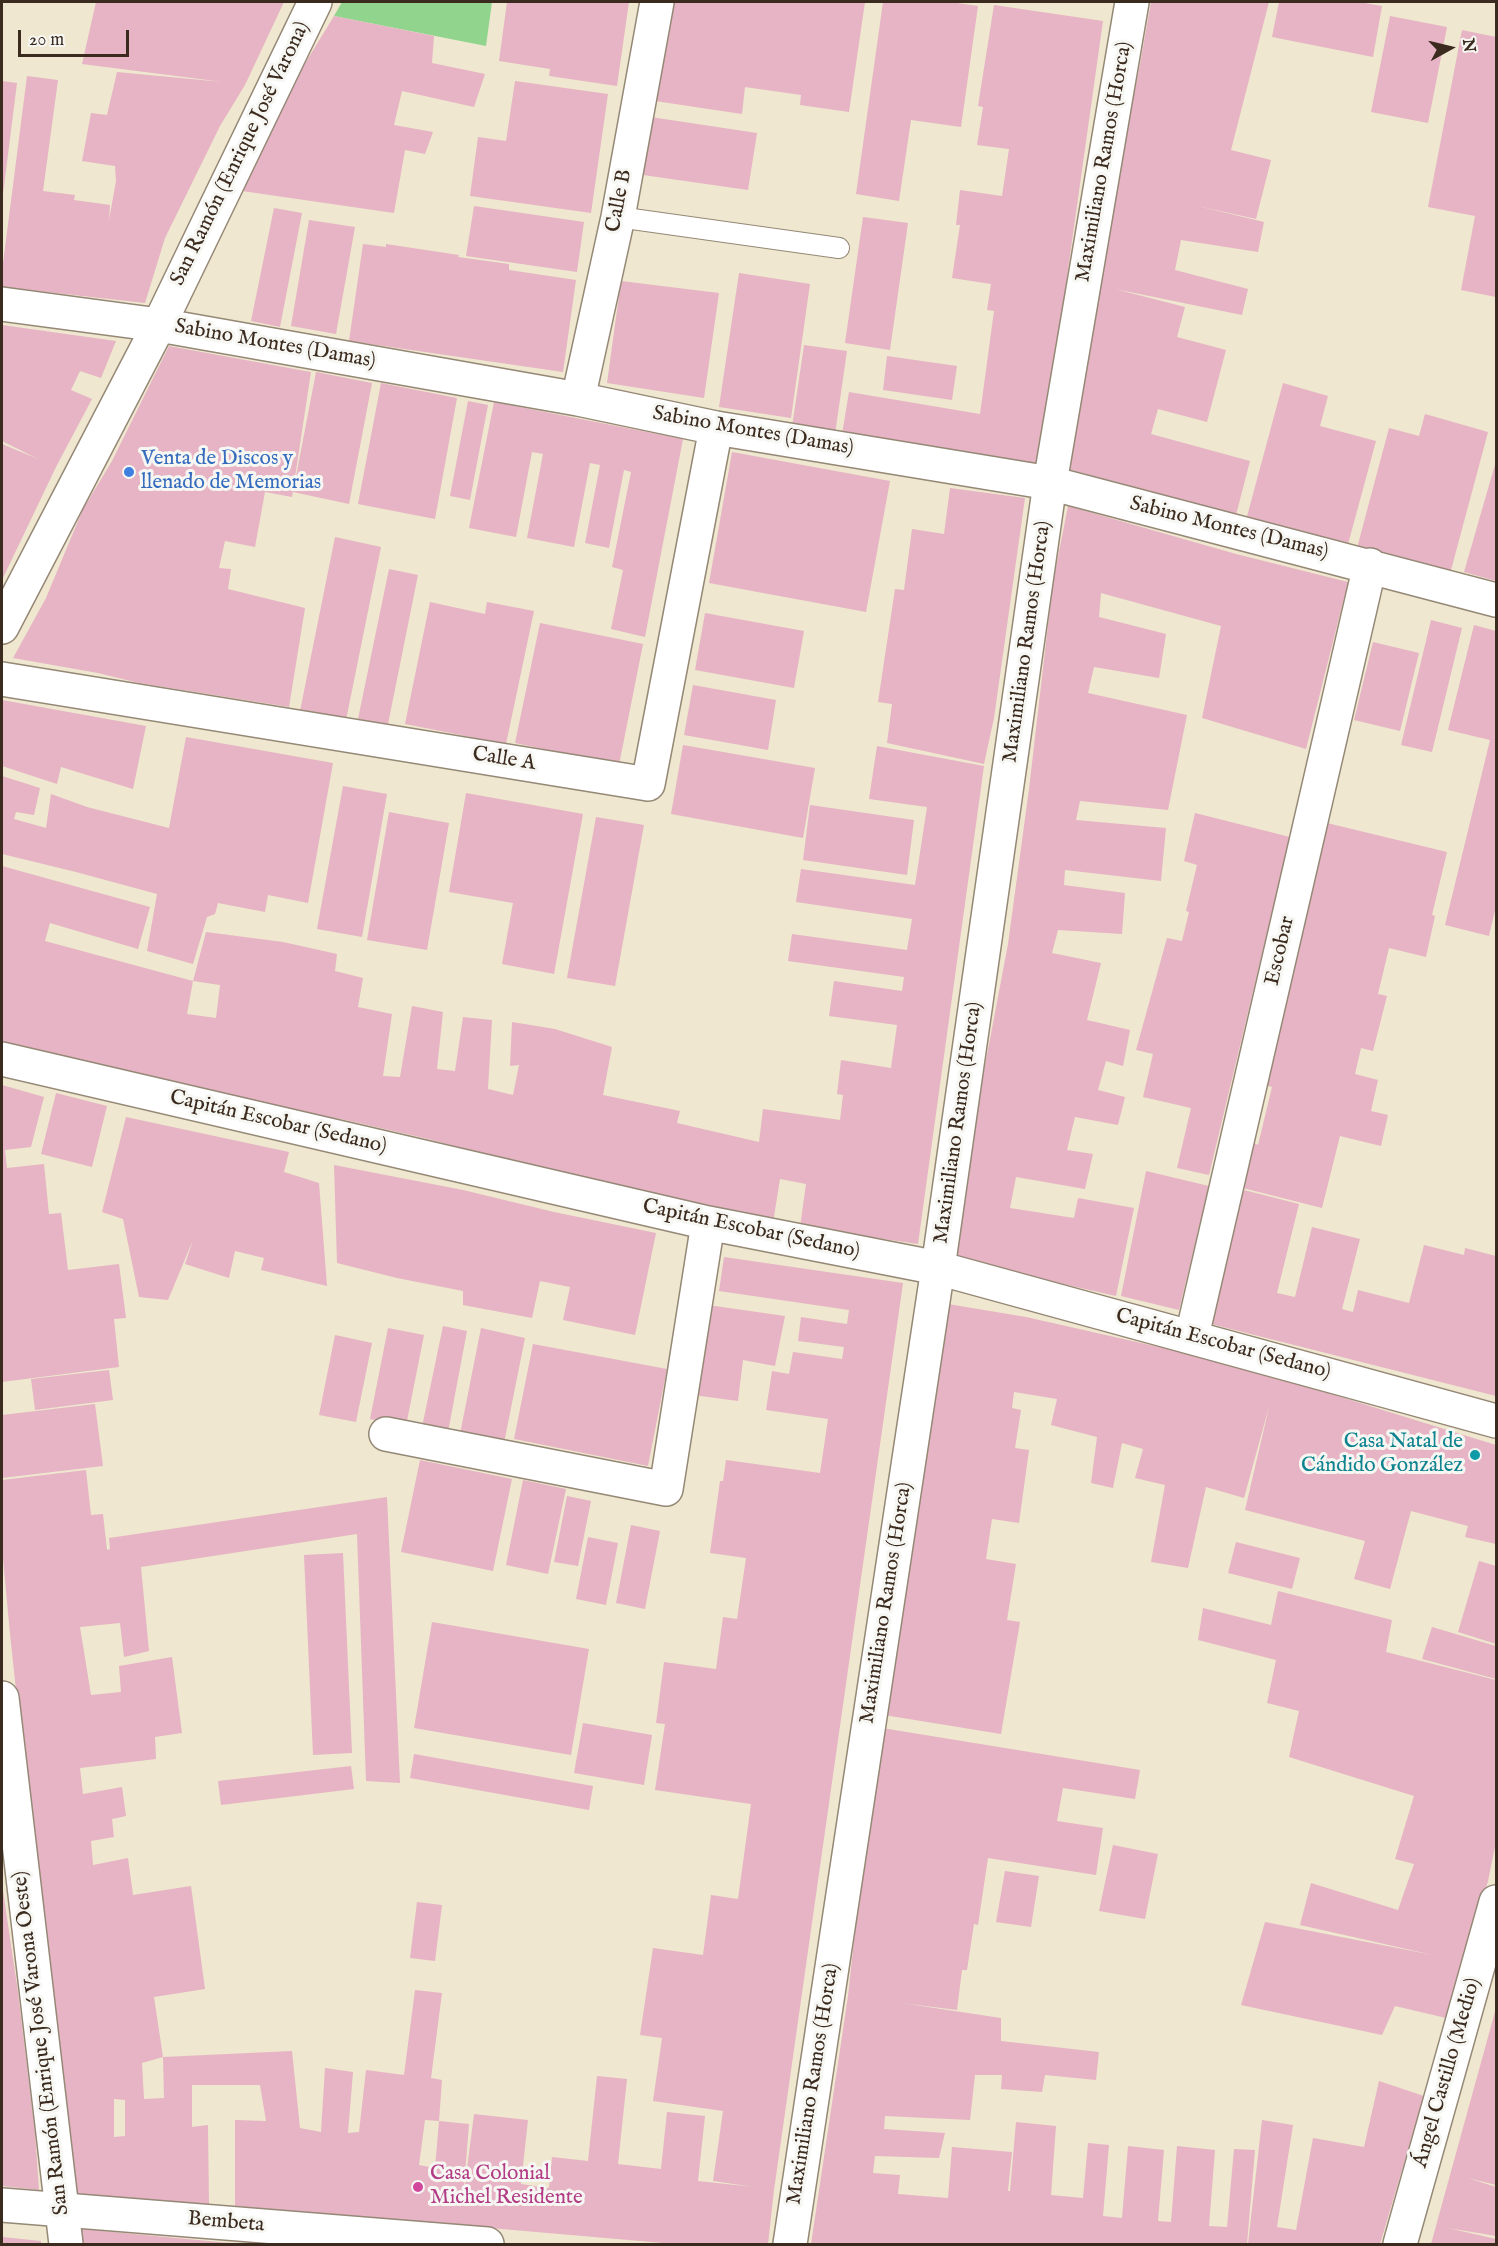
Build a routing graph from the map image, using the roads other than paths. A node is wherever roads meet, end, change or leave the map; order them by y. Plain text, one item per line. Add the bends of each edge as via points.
1 (315, 2) edge
2 (657, 2) edge
3 (1130, 2) edge
4 (618, 217) junction
5 (839, 248) dead end
6 (2, 304) edge
7 (159, 325) junction
8 (578, 399) junction
9 (716, 428) junction
10 (1050, 483) junction
11 (1370, 566) junction
12 (1497, 600) edge
13 (2, 627) edge
14 (2, 679) edge
15 (2, 1059) edge
16 (708, 1223) junction
17 (938, 1268) junction
18 (1192, 1336) junction
19 (1497, 1421) edge
20 (386, 1434) dead end
21 (2, 1698) edge
22 (1497, 1902) edge
23 (2, 2205) edge
24 (61, 2209) junction
25 (66, 2244) edge
26 (487, 2244) edge
27 (789, 2244) edge
28 (1400, 2244) edge

1 - 7 street, San Ramón (Enrique José Varona)
2 - 4 street, Calle B
3 - 10 street, Maximiliano Ramos (Horca)
4 - 5 lane
4 - 8 street, Calle B
6 - 7 street, Sabino Montes (Damas)
7 - 8 street, Sabino Montes (Damas)
7 - 13 street, San Ramón (Enrique José Varona)
8 - 9 street, Sabino Montes (Damas)
9 - 10 street, Sabino Montes (Damas)
9 - 14 street, Calle A via 648,784
10 - 11 street, Sabino Montes (Damas)
10 - 17 street, Maximiliano Ramos (Horca)
11 - 12 street, Sabino Montes (Damas)
11 - 18 street, Escobar
15 - 16 street, Capitán Escobar (Sedano)
16 - 17 street, Capitán Escobar (Sedano)
16 - 20 street via 666,1489
17 - 18 street, Capitán Escobar (Sedano)
17 - 27 street, Maximiliano Ramos (Horca)
18 - 19 street, Capitán Escobar (Sedano)
21 - 24 street, San Ramón (Enrique José Varona Oeste)
22 - 28 street, Ángel Castillo (Medio)
23 - 24 street, Bembeta
24 - 25 street, San Ramón (Enrique José Varona Oeste)
24 - 26 street, Bembeta

